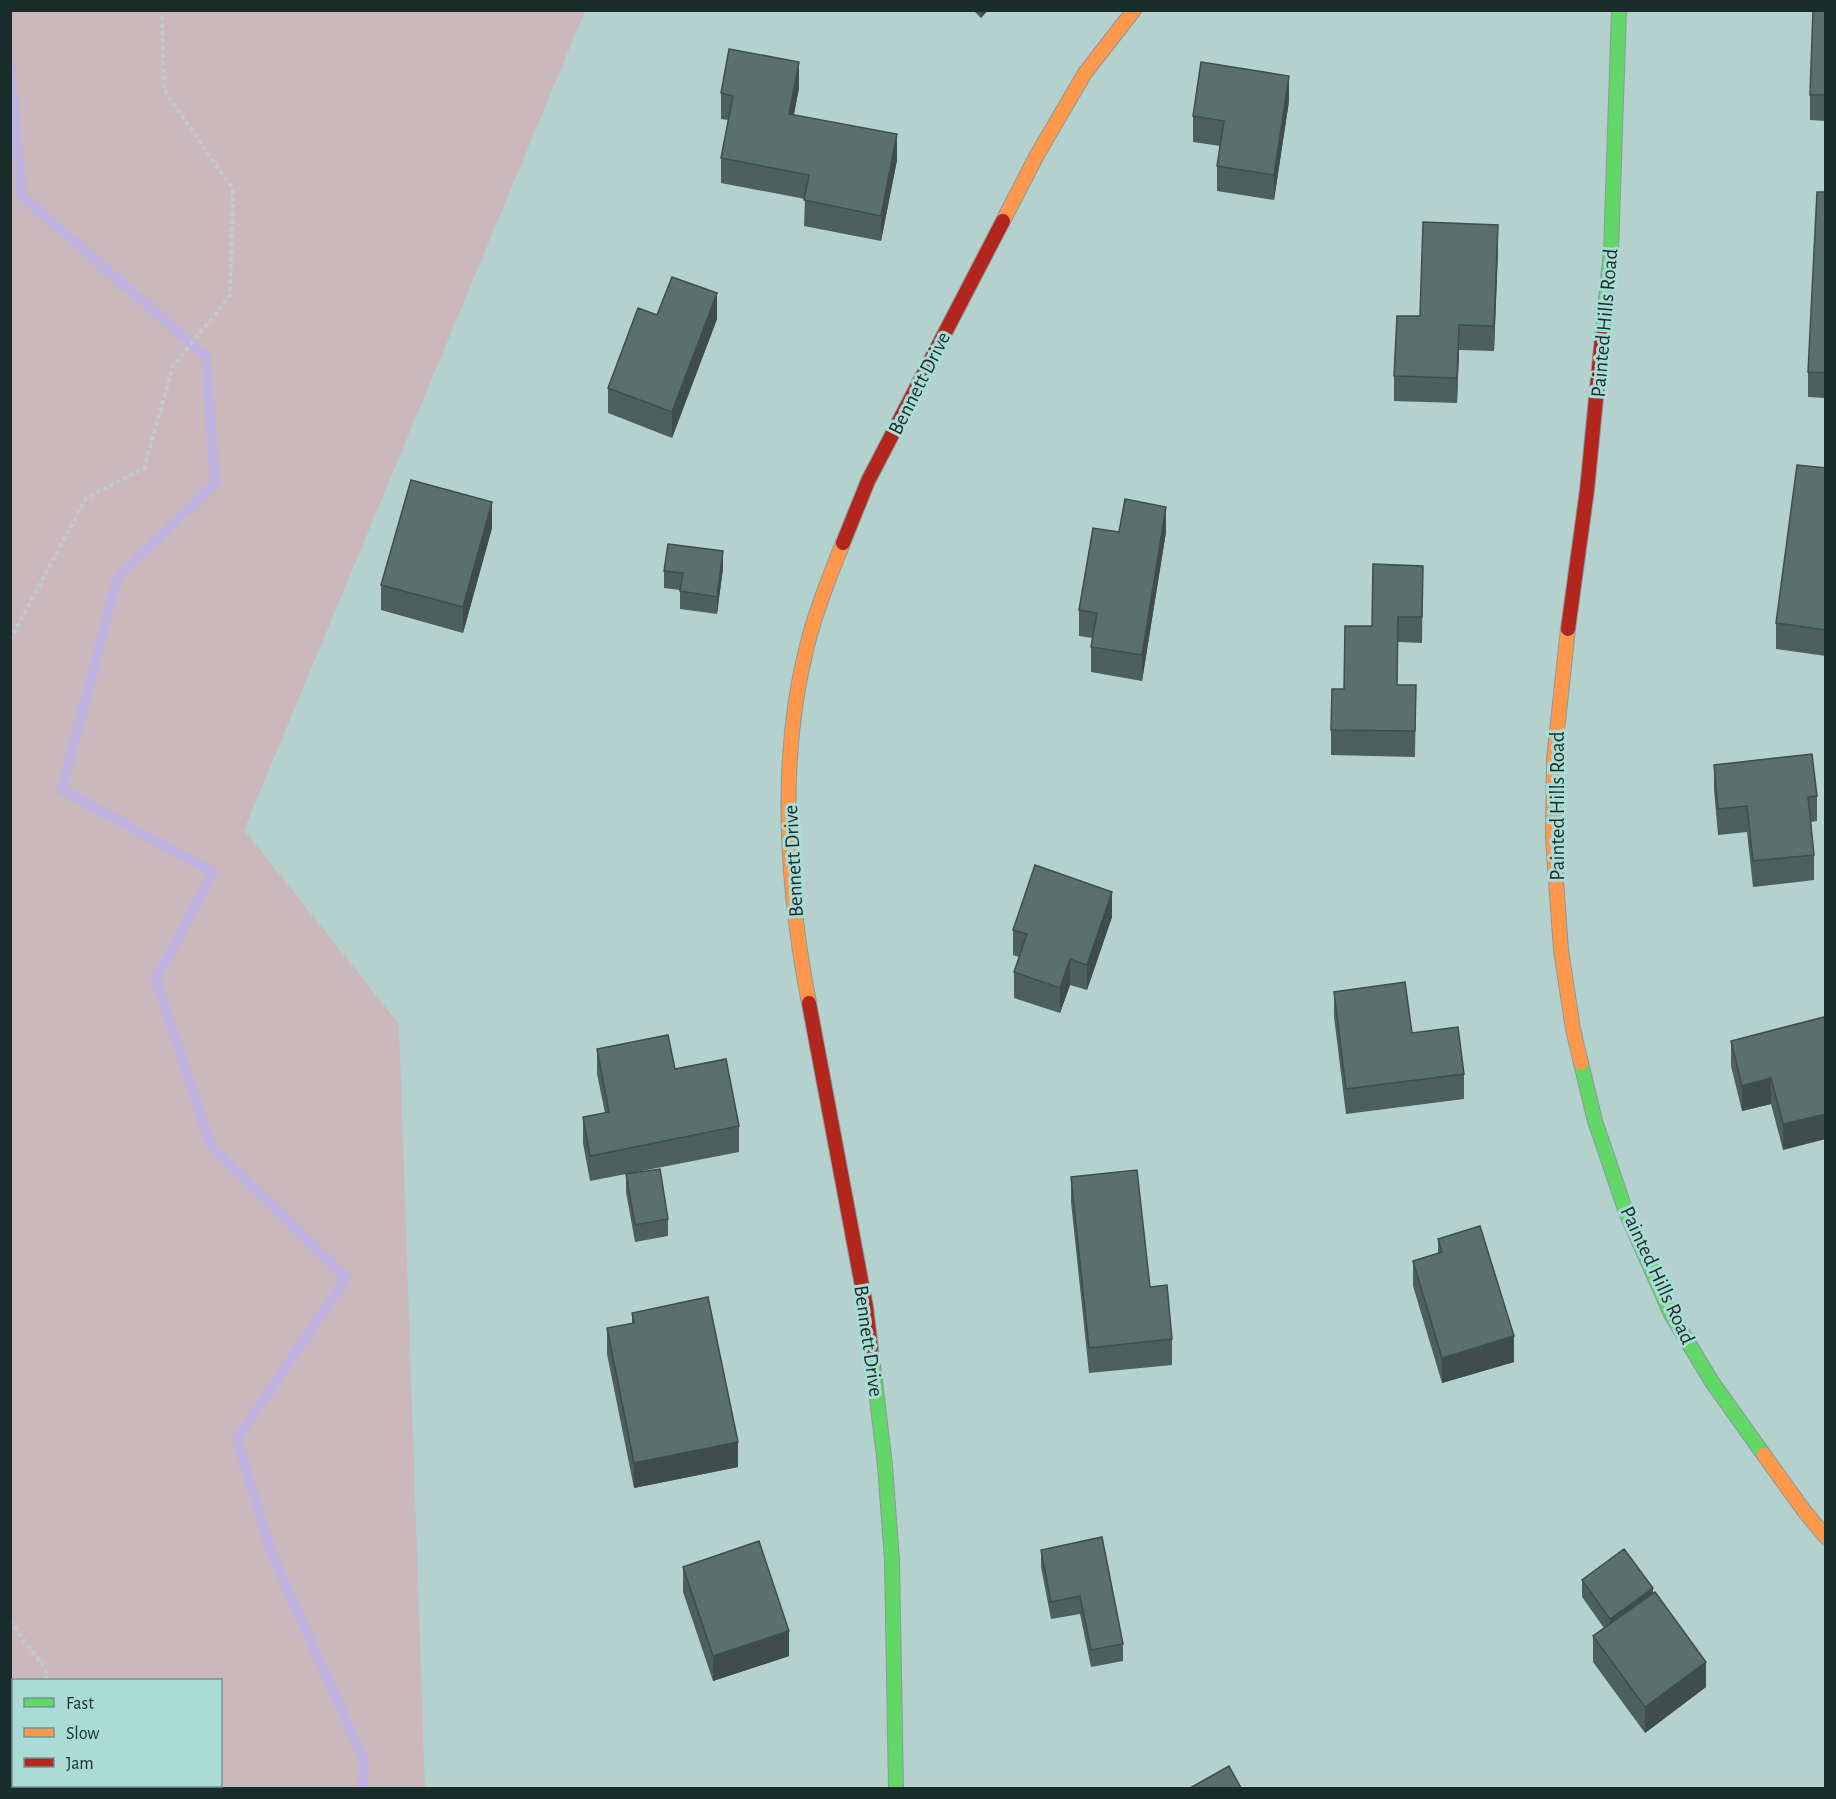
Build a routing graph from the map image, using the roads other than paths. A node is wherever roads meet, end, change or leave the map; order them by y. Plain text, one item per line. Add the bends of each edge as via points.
1 (1134, 10) edge
2 (1619, 10) edge
3 (1826, 1538) edge
4 (896, 1788) edge

1 - 4 street, Bennett Drive via 1085,73 1036,155 868,481 826,585 807,646 795,708 789,788 792,884 801,962 866,1307 885,1466 892,1560
2 - 3 street, Painted Hills Road via 1611,252 1554,759 1553,839 1561,950 1573,1029 1595,1121 1626,1212 1671,1314 1712,1382

